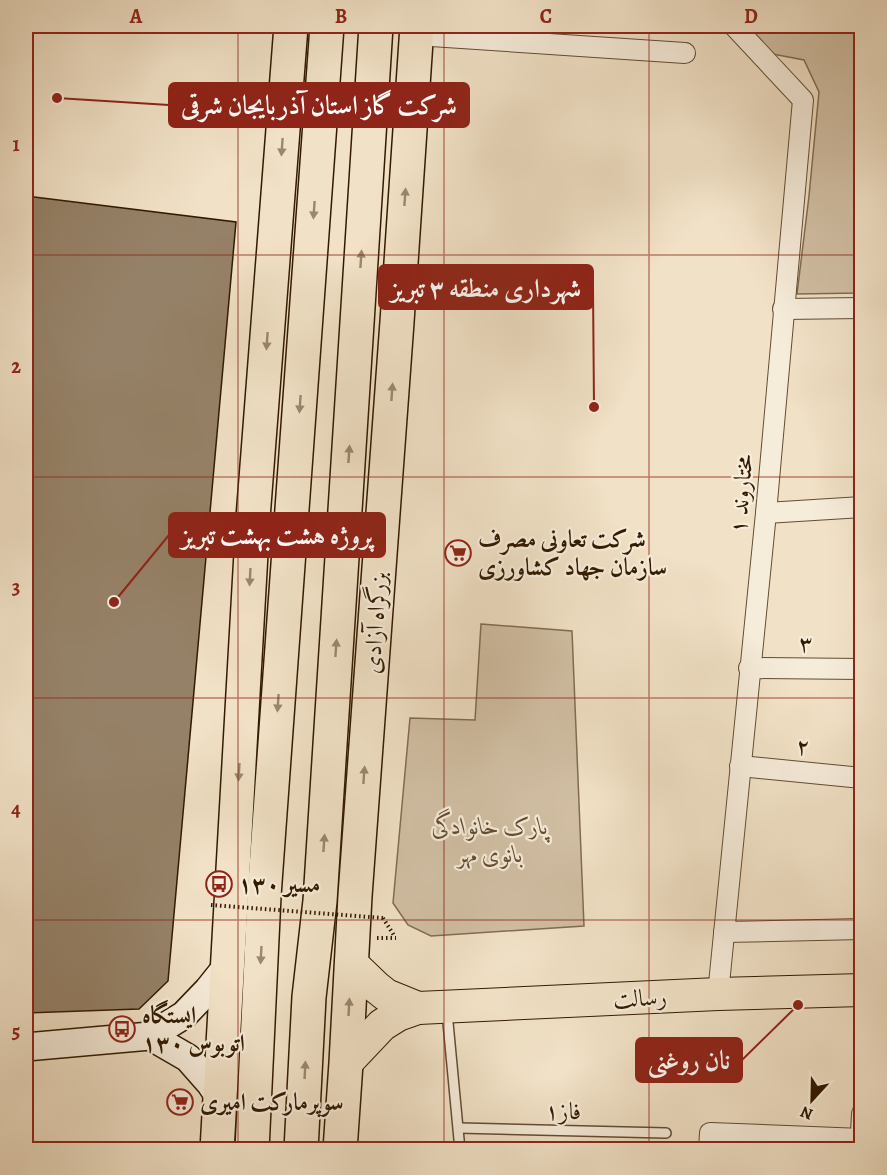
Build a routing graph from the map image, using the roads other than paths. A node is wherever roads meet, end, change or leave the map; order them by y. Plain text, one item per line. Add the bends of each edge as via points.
1 (291, 26) edge
2 (327, 26) edge
3 (376, 26) edge
4 (734, 26) edge
5 (416, 31) edge
6 (685, 53) dead end
7 (861, 308) edge
8 (783, 309) junction
9 (861, 507) edge
10 (766, 513) junction
11 (749, 668) junction
12 (861, 669) edge
13 (740, 766) junction
14 (861, 778) edge
15 (861, 929) edge
16 (724, 932) junction
17 (351, 963) junction
18 (228, 965) junction
19 (861, 990) edge
20 (718, 994) junction
21 (432, 1007) junction
22 (150, 1036) junction
23 (224, 1037) junction
24 (26, 1047) edge
25 (346, 1063) junction
26 (220, 1098) junction
27 (861, 1114) edge
28 (459, 1128) junction
29 (666, 1133) dead end
30 (253, 1136) edge
31 (861, 1142) edge
32 (217, 1149) edge
33 (301, 1149) edge
34 (340, 1149) edge
35 (460, 1149) edge
36 (709, 1149) edge

1 -> 18 highway via 253,518
2 -> 30 highway via 265,884
33 -> 3 highway, بزرگراه آزادی
4 - 8 street, مختاروند ۱ via 803,100
5 - 6 street
17 -> 5 highway, بزرگراه آزادی
7 - 8 street
8 - 10 street, مختاروند ۱
9 - 10 street
10 - 11 street, مختاروند ۱
11 - 12 street, ۳
11 - 13 street, مختاروند ۱
13 - 14 street, ۲
13 - 16 street, مختاروند ۱
15 - 16 street
16 - 20 street, مختاروند ۱
17 - 21 main road via 386,995
25 -> 17 highway, بزرگراه آزادی
18 - 22 main road via 184,1015
18 - 23 highway
19 - 20 main road, رسالت
20 - 21 main road, رسالت
21 - 25 main road via 398,1015
21 - 28 lane
22 - 24 main road
22 - 26 main road via 188,1058
23 - 26 highway
23 - 30 highway
25 - 34 highway, بزرگراه آزادی
26 - 32 highway
27 - 31 street
28 - 29 lane, فاز۱
28 - 35 lane
31 - 36 street via 710,1133

